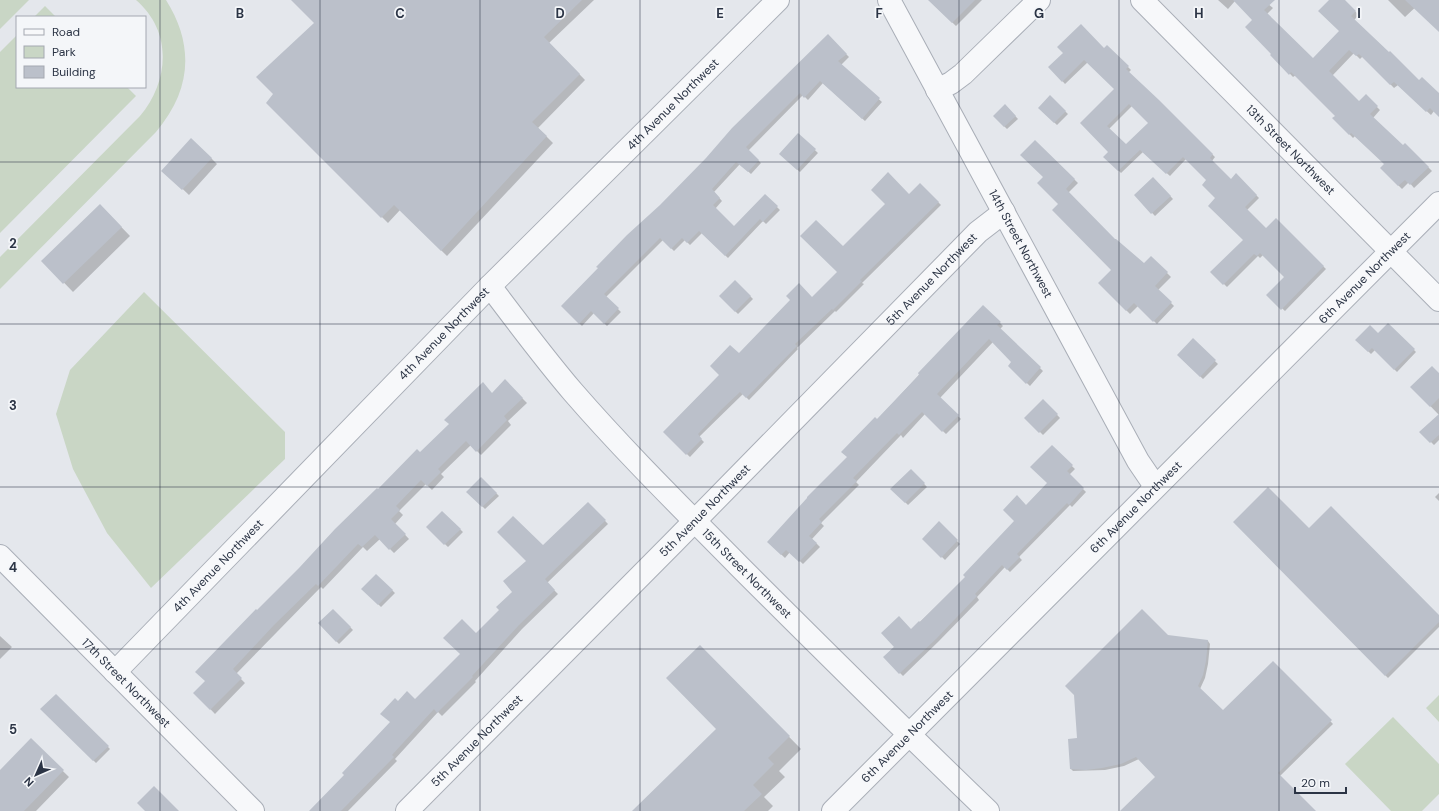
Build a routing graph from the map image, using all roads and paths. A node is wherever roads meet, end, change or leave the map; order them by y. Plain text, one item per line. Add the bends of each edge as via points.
1 (778, 0) edge
2 (889, 0) edge
3 (1039, 0) edge
4 (1142, 0) edge
5 (937, 90) junction
6 (1439, 203) edge
7 (1004, 212) junction
8 (1390, 251) junction
9 (490, 286) junction
10 (1439, 300) edge
11 (1155, 486) junction
12 (695, 521) junction
13 (0, 556) edge
14 (115, 672) junction
15 (909, 734) junction
16 (253, 811) edge
17 (407, 811) edge
18 (833, 811) edge
19 (988, 811) edge

1 - 9 street, 4th Avenue Northwest
2 - 5 street, 14th Street Northwest
3 - 5 street via 964,74
4 - 8 street, 13th Street Northwest
5 - 7 street, 14th Street Northwest
6 - 8 street, 6th Avenue Northwest
7 - 11 street, 14th Street Northwest via 1138,461
7 - 12 street, 5th Avenue Northwest via 978,232
8 - 10 street, 13th Street Northwest
8 - 11 street, 6th Avenue Northwest
9 - 12 street, 15th Street Northwest via 572,391
9 - 14 street, 4th Avenue Northwest
11 - 15 street, 6th Avenue Northwest
12 - 15 street, 15th Street Northwest
12 - 17 street, 5th Avenue Northwest
13 - 14 street, 17th Street Northwest
14 - 16 street, 17th Street Northwest
15 - 18 street, 6th Avenue Northwest
15 - 19 street, 15th Street Northwest

